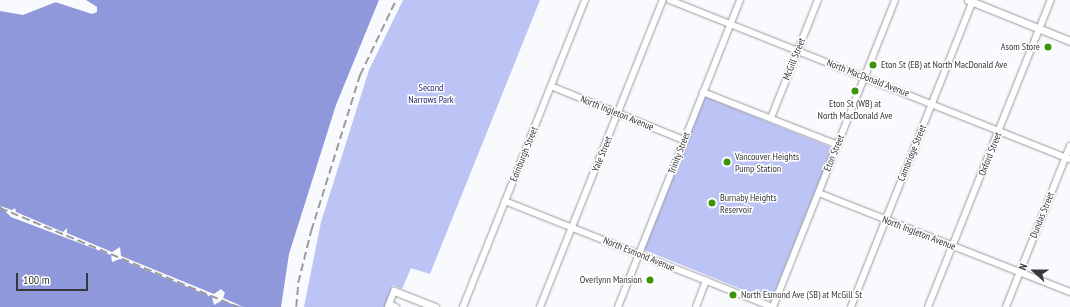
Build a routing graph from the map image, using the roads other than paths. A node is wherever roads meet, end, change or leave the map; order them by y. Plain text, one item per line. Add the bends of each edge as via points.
1 (585, 0) edge
2 (663, 0) edge
3 (670, 0) edge
4 (740, 0) edge
5 (818, 0) edge
6 (896, 0) edge
7 (1051, 0) edge
8 (971, 1) edge
9 (730, 24) junction
10 (1040, 29) junction
11 (1070, 41) edge
12 (798, 51) junction
13 (865, 77) junction
14 (551, 86) junction
15 (703, 92) junction
16 (932, 103) junction
17 (618, 113) junction
18 (771, 118) junction
19 (999, 130) junction
20 (684, 140) junction
21 (838, 145) junction
22 (1070, 146) edge
23 (1068, 158) edge
24 (819, 193) junction
25 (505, 201) junction
26 (886, 219) junction
27 (572, 228) junction
28 (953, 246) junction
29 (639, 255) junction
30 (1019, 273) junction
31 (706, 281) junction
32 (394, 291) joint
33 (1070, 292) edge
34 (391, 306) edge
35 (435, 307) edge
36 (463, 307) edge
37 (540, 307) edge
38 (618, 307) edge
39 (696, 307) edge
40 (773, 307) edge
41 (851, 307) edge
42 (928, 307) edge
43 (1006, 307) edge

1 - 14 street, Edinburgh Street
2 - 17 street, Yale Street
3 - 9 street, North MacDonald Avenue
4 - 9 street, Trinity Street
5 - 12 street, McGill Street
6 - 13 street, Eton Street
7 - 10 street, Oxford Street
8 - 10 street
8 - 16 street, Cambridge Street
9 - 12 street, North MacDonald Avenue
9 - 15 street, Trinity Street
10 - 11 street
10 - 19 street, Oxford Street
12 - 13 street, North MacDonald Avenue
12 - 18 street, McGill Street
13 - 16 street, North MacDonald Avenue
13 - 21 street, Eton Street
14 - 17 street, North Ingleton Avenue
14 - 25 street, Edinburgh Street
15 - 18 street
15 - 20 street, Trinity Street
16 - 19 street, North MacDonald Avenue
16 - 26 street, Cambridge Street
17 - 20 street, North Ingleton Avenue
17 - 27 street, Yale Street
18 - 21 street
19 - 23 street, North MacDonald Avenue
19 - 28 street, Oxford Street
20 - 29 street, Trinity Street
21 - 24 street, Eton Street
22 - 23 street, Dundas Street
23 - 30 street, Dundas Street
24 - 26 street, North Ingleton Avenue
24 - 40 street, Eton Street
25 - 27 street, North Esmond Avenue
25 - 36 street, Edinburgh Street
26 - 28 street, North Ingleton Avenue
26 - 41 street, Cambridge Street
27 - 29 street, North Esmond Avenue
27 - 37 street, Yale Street
28 - 30 street, North Ingleton Avenue
28 - 42 street, Oxford Street
29 - 31 street, North Esmond Avenue
29 - 38 street, Trinity Street
30 - 33 street, North Ingleton Avenue
30 - 43 street, Dundas Street
31 - 39 street
31 - 40 street, North Esmond Avenue
32 - 34 street
32 - 35 street

